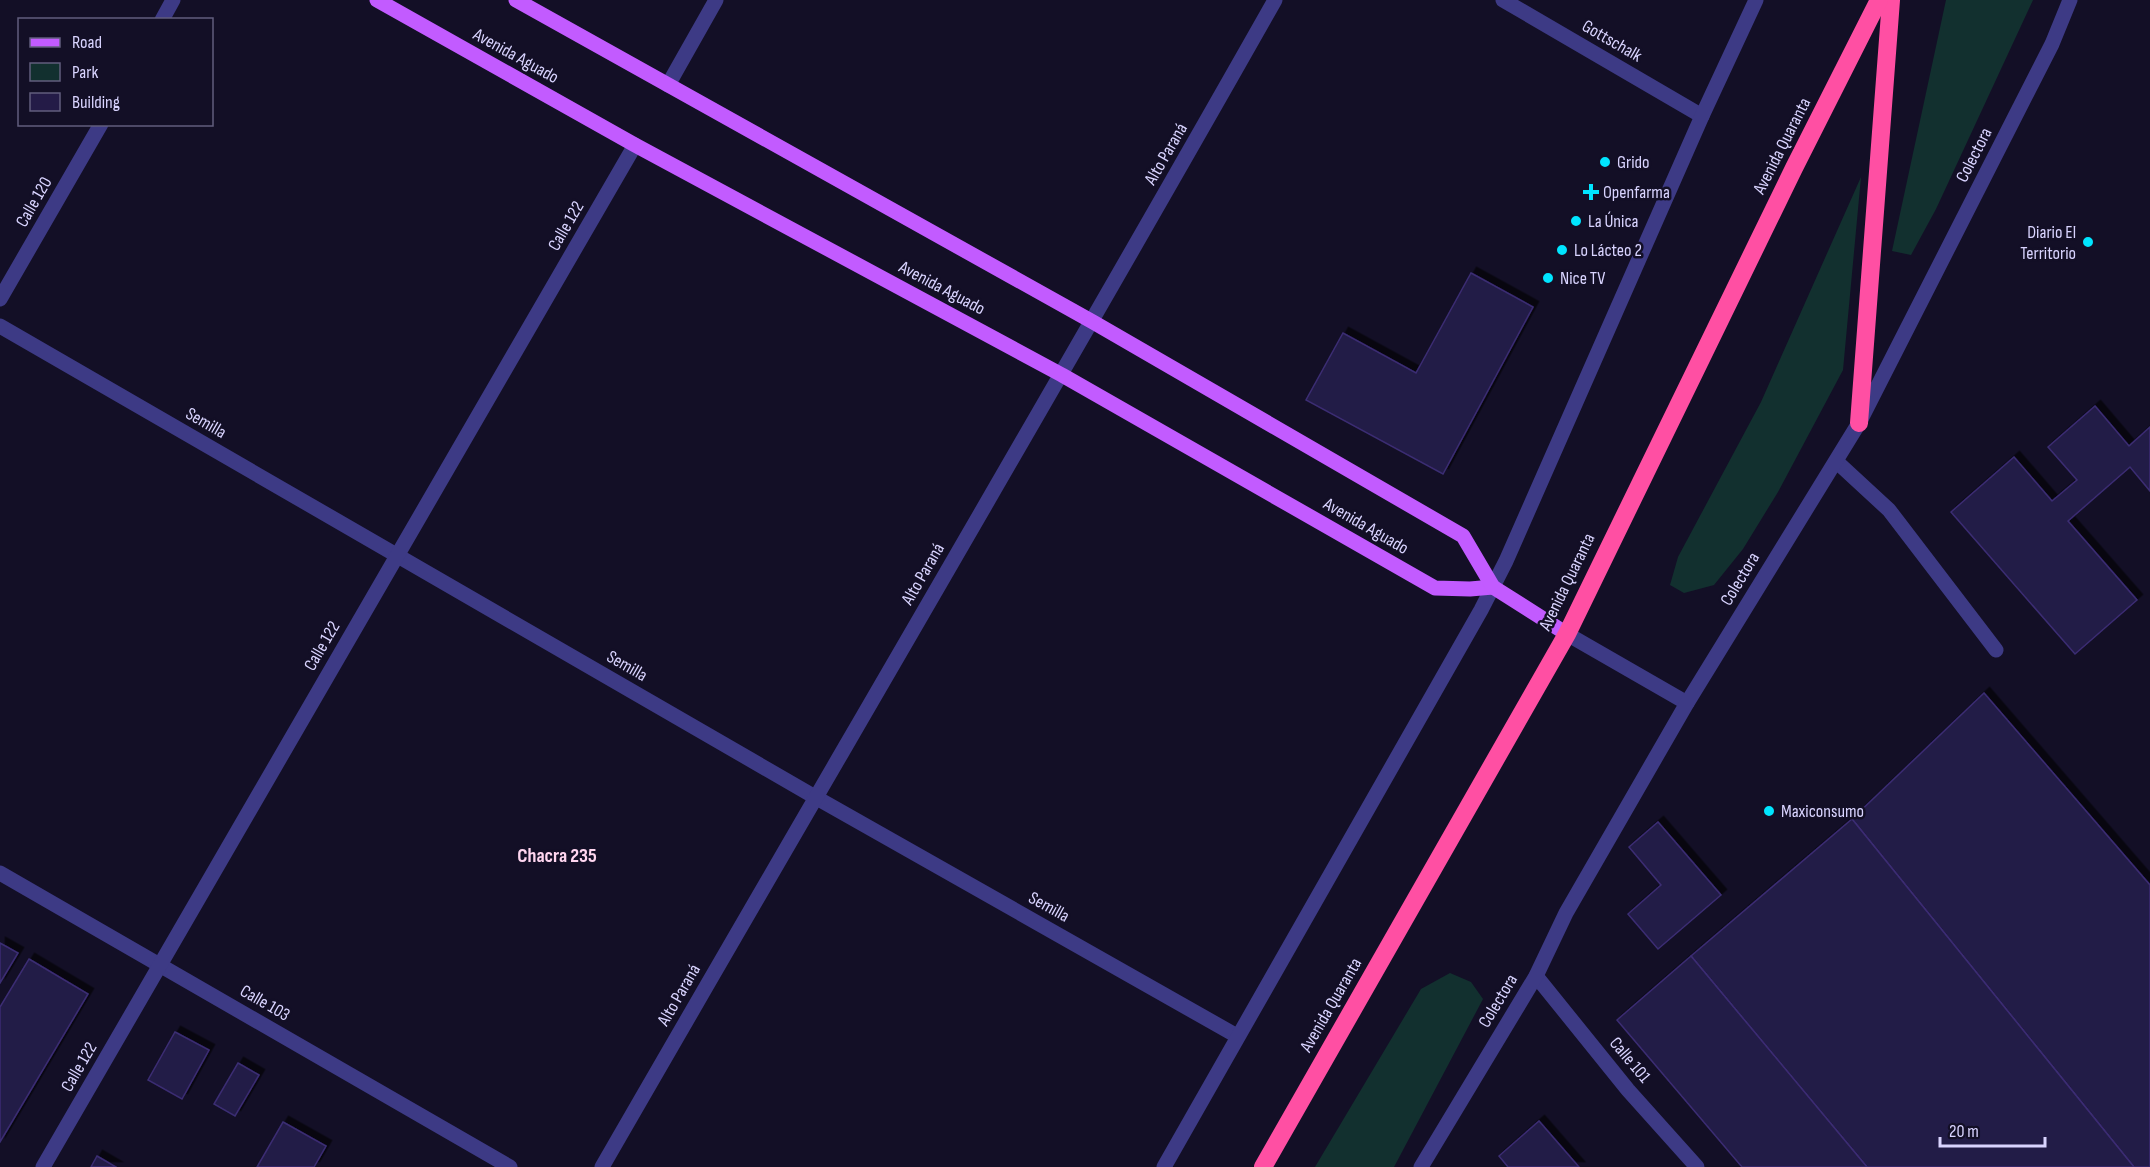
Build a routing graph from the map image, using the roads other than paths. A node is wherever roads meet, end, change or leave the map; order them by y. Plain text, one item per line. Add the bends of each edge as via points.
1 (173, 0) edge
2 (377, 0) edge
3 (516, 0) edge
4 (716, 0) edge
5 (1275, 0) edge
6 (1503, 0) edge
7 (1756, 0) edge
8 (1879, 0) edge
9 (1892, 0) edge
10 (2070, 0) edge
11 (163, 18) edge
12 (668, 85) junction
13 (1702, 116) junction
14 (100, 126) edge
15 (635, 145) junction
16 (0, 298) edge
17 (1093, 322) junction
18 (0, 326) edge
19 (1062, 375) junction
20 (1859, 423) junction
21 (1837, 462) junction
22 (397, 556) junction
23 (1493, 587) junction
24 (1567, 633) junction
25 (1996, 650) dead end
26 (1687, 703) junction
27 (815, 797) junction
28 (0, 873) edge
29 (160, 965) junction
30 (1536, 976) junction
31 (1237, 1036) junction
32 (43, 1167) edge
33 (510, 1167) edge
34 (602, 1167) edge
35 (1164, 1167) edge
36 (1263, 1167) edge
37 (1421, 1167) edge
38 (1697, 1167) edge

1 - 11 street
2 - 15 main road, Avenida Aguado
3 - 12 main road
4 - 12 street
5 - 17 street, Alto Paraná
6 - 13 street, Gottschalk
7 - 13 street
8 - 24 highway, Avenida Quaranta
9 - 20 highway
10 - 20 street, Colectora via 2052,44
12 - 17 main road
13 - 23 street
14 - 16 street, Calle 120
15 - 19 main road, Avenida Aguado
15 - 22 street, Calle 122
17 - 19 street, Alto Paraná
17 - 23 main road via 1463,536
18 - 22 street, Semilla
19 - 23 main road, Avenida Aguado via 1435,588
19 - 27 street, Alto Paraná
20 - 21 street, Colectora
21 - 25 street via 1889,510
21 - 26 street, Colectora
22 - 27 street, Semilla
22 - 29 street, Calle 122
23 - 24 main road
23 - 31 street
24 - 26 street
24 - 36 highway, Avenida Quaranta
26 - 30 street, Colectora via 1566,913
27 - 31 street, Semilla
27 - 34 street, Alto Paraná
28 - 29 street, Calle 103
29 - 32 street, Calle 122
29 - 33 street, Calle 103
30 - 37 street, Colectora
30 - 38 street, Calle 101 via 1628,1090
31 - 35 street

